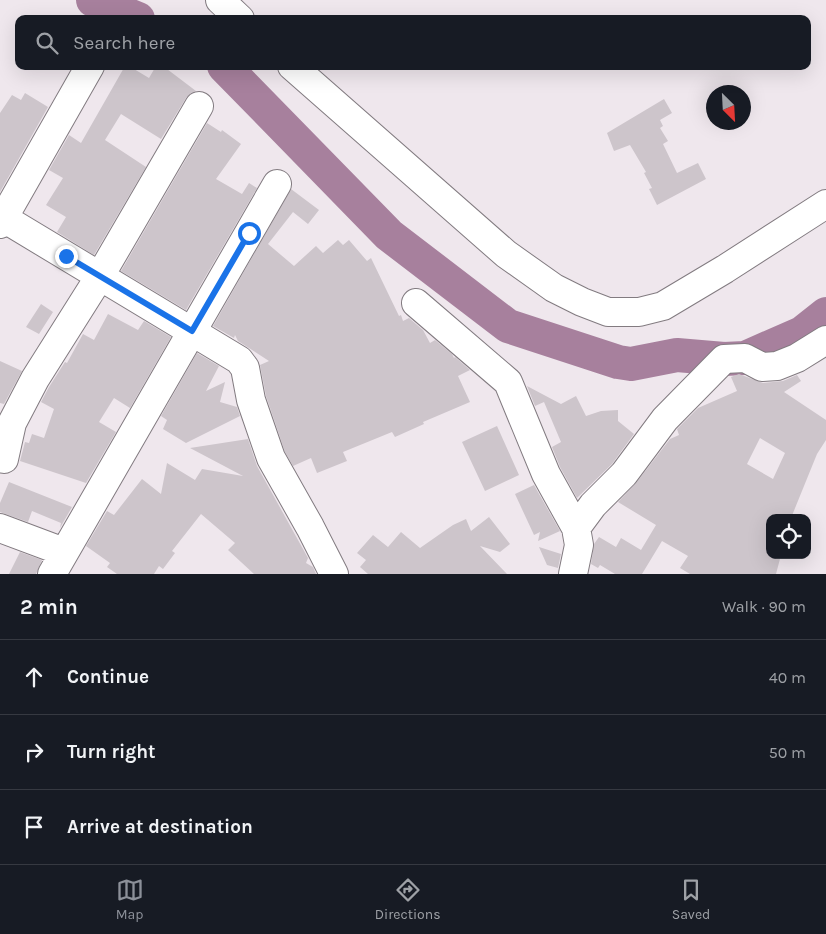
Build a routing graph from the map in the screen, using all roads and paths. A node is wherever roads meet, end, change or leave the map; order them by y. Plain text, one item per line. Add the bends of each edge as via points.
1 (220, 0) edge
2 (236, 15) edge
3 (88, 70) edge
4 (297, 70) edge
5 (199, 106) dead end
6 (277, 184) dead end
7 (826, 204) edge
8 (1, 219) edge
9 (100, 276) junction
10 (416, 303) dead end
11 (192, 331) junction
12 (826, 340) edge
13 (0, 458) edge
14 (0, 528) edge
15 (576, 528) junction
16 (58, 563) edge
17 (334, 574) edge
18 (573, 574) edge

1 - 2 street
3 - 8 street
4 - 7 street via 506,254 554,288 608,312 639,312 663,306
5 - 9 street
6 - 11 street
8 - 9 street
9 - 11 street
9 - 13 street via 35,379 12,423 4,459
10 - 15 street via 508,382 546,474
11 - 16 street
11 - 17 street via 239,360 244,368 271,458
12 - 15 street via 777,366 762,367 745,358 724,358 665,419 624,474
14 - 16 street
15 - 18 street via 579,545

